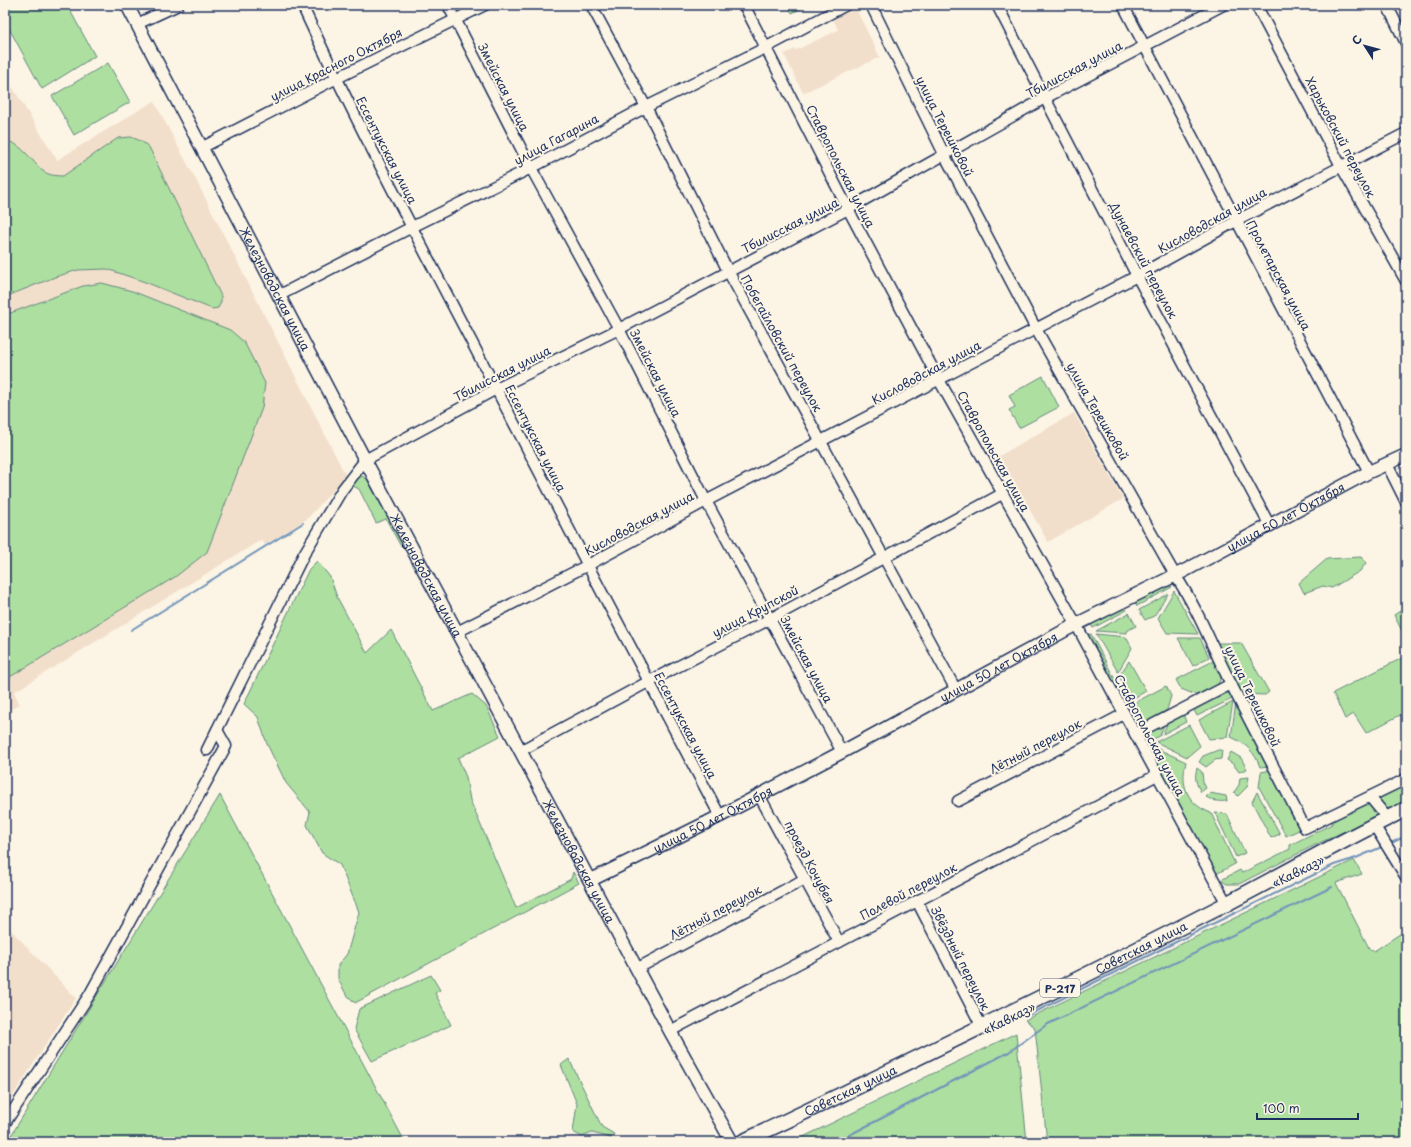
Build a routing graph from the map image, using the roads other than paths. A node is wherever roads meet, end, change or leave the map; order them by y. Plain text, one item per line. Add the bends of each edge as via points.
1 (126, 5) edge
2 (178, 5) edge
3 (302, 5) edge
4 (448, 5) edge
5 (485, 5) edge
6 (591, 5) edge
7 (744, 5) edge
8 (846, 5) edge
9 (871, 5) edge
10 (997, 5) edge
11 (1123, 5) edge
12 (1223, 5) edge
13 (1256, 5) edge
14 (1386, 5) edge
15 (455, 19) junction
16 (137, 24) junction
17 (1406, 43) edge
18 (1144, 47) junction
19 (765, 48) junction
20 (335, 78) junction
21 (1045, 98) junction
22 (646, 107) junction
23 (1406, 133) edge
24 (201, 148) junction
25 (944, 154) junction
26 (1341, 166) junction
27 (531, 168) junction
28 (848, 209) junction
29 (1236, 221) junction
30 (412, 227) junction
31 (728, 271) junction
32 (1137, 276) junction
33 (1406, 281) edge
34 (278, 296) junction
35 (1036, 328) junction
36 (619, 329) junction
37 (940, 380) junction
38 (496, 389) junction
39 (820, 442) junction
40 (1406, 455) edge
41 (365, 460) junction
42 (1387, 464) junction
43 (1370, 472) junction
44 (1002, 494) junction
45 (706, 501) junction
46 (1406, 502) edge
47 (1270, 526) junction
48 (885, 557) junction
49 (588, 565) junction
50 (1175, 575) junction
51 (770, 619) junction
52 (1076, 624) junction
53 (457, 632) junction
54 (648, 682) junction
55 (1231, 684) junction
56 (956, 690) junction
57 (1124, 714) junction
58 (217, 730) junction
59 (1135, 734) junction
60 (207, 750) dead end
61 (520, 751) junction
62 (842, 752) junction
63 (1157, 775) junction
64 (1406, 779) edge
65 (759, 795) junction
66 (1370, 797) junction
67 (958, 801) dead end
68 (1406, 809) edge
69 (1384, 814) dead end
70 (720, 816) junction
71 (1406, 818) edge
72 (1375, 828) junction
73 (1406, 877) edge
74 (805, 879) junction
75 (591, 880) junction
76 (917, 901) junction
77 (1227, 905) junction
78 (839, 942) junction
79 (638, 968) junction
80 (982, 1027) junction
81 (670, 1031) junction
82 (5, 1123) edge
83 (732, 1142) edge
84 (742, 1142) edge
85 (762, 1142) edge

1 - 16 main road, Железноводская улица
2 - 16 street
3 - 20 street, Ессентукская улица
4 - 15 street, Змейская улица
5 - 15 street, улица Красного Октября
6 - 22 street, Побегайловский переулок
7 - 19 street, Ставропольская улица
8 - 19 street, улица Гагарина
9 - 25 street, улица Терешковой
10 - 21 street, Дунаевский переулок
11 - 18 street, Пролетарская улица
12 - 18 street, Тбилисская улица
13 - 26 street, Харьковский переулок
14 - 17 street
15 - 20 street, улица Красного Октября
15 - 27 street, Змейская улица
16 - 24 main road, Железноводская улица
18 - 21 street, Тбилисская улица
18 - 29 street, Пролетарская улица
19 - 22 street, улица Гагарина
19 - 28 street, Ставропольская улица
20 - 24 street, улица Красного Октября
20 - 30 street, Ессентукская улица
21 - 25 street, Тбилисская улица
21 - 32 street, Дунаевский переулок
22 - 27 street, улица Гагарина
22 - 31 street, Побегайловский переулок
23 - 26 street, Кисловодская улица
24 - 34 main road, Железноводская улица
25 - 28 street, Тбилисская улица
25 - 35 street, улица Терешковой
26 - 29 street, Кисловодская улица
26 - 33 street, Харьковский переулок
27 - 30 street, улица Гагарина
27 - 36 street, Змейская улица
28 - 31 street, Тбилисская улица
28 - 37 street, Ставропольская улица
29 - 32 street, Кисловодская улица
29 - 43 street, Пролетарская улица
30 - 34 street, улица Гагарина
30 - 38 street, Ессентукская улица
31 - 36 street, Тбилисская улица
31 - 39 street, Побегайловский переулок
32 - 35 street, Кисловодская улица
32 - 47 street, Дунаевский переулок
34 - 41 main road, Железноводская улица
35 - 37 street, Кисловодская улица
35 - 50 street, улица Терешковой
36 - 38 street, Тбилисская улица
36 - 45 street, Змейская улица
37 - 39 street, Кисловодская улица
37 - 44 street, Ставропольская улица
38 - 41 street, Тбилисская улица
38 - 49 street, Ессентукская улица
39 - 45 street, Кисловодская улица
39 - 48 street, Побегайловский переулок
40 - 42 main road, улица 50 лет Октября
41 - 53 main road, Железноводская улица
41 - 58 street via 342,490 304,554
42 - 43 main road, улица 50 лет Октября
42 - 46 street
43 - 47 main road, улица 50 лет Октября
44 - 48 street, улица Крупской
44 - 52 street, Ставропольская улица
45 - 49 street, Кисловодская улица
45 - 51 street, Змейская улица
47 - 50 main road, улица 50 лет Октября
48 - 51 street, улица Крупской
48 - 56 street, Побегайловский переулок
49 - 53 street, Кисловодская улица
49 - 54 street, Ессентукская улица
50 - 52 main road, улица 50 лет Октября
50 - 55 street, улица Терешковой via 1209,636
51 - 54 street, улица Крупской
51 - 62 street, Змейская улица
52 - 56 main road, улица 50 лет Октября
52 - 57 street, Ставропольская улица
53 - 61 main road, Железноводская улица
54 - 61 street, улица Крупской
54 - 70 street, Ессентукская улица
55 - 59 street
55 - 66 street, улица Терешковой via 1305,828
56 - 62 main road, улица 50 лет Октября
57 - 59 street, Ставропольская улица
57 - 67 street, Лётный переулок
58 - 60 street
58 - 82 street via 226,746 90,994
59 - 63 street, Ставропольская улица
61 - 75 main road, Железноводская улица
62 - 65 main road, улица 50 лет Октября
63 - 76 street, Полевой переулок
63 - 77 street, Ставропольская улица
64 - 66 street
65 - 70 main road, улица 50 лет Октября
65 - 74 street, проезд Кочубея
66 - 69 street
68 - 72 highway, Советская улица / Р-217
70 - 75 main road, улица 50 лет Октября
71 - 72 highway, Р-217
72 - 73 street
72 - 77 highway, Советская улица / Р-217
74 - 78 street, проезд Кочубея
74 - 79 street, Лётный переулок
75 - 79 main road, Железноводская улица
76 - 78 street, Полевой переулок
76 - 80 street, Звёздный переулок
77 - 80 highway, Советская улица / Р-217
77 - 85 highway, «Кавказ» / Р-217 via 985,1031
78 - 81 street, Полевой переулок
79 - 81 main road, Железноводская улица
80 - 84 highway, Советская улица / Р-217
81 - 83 main road, Железноводская улица

